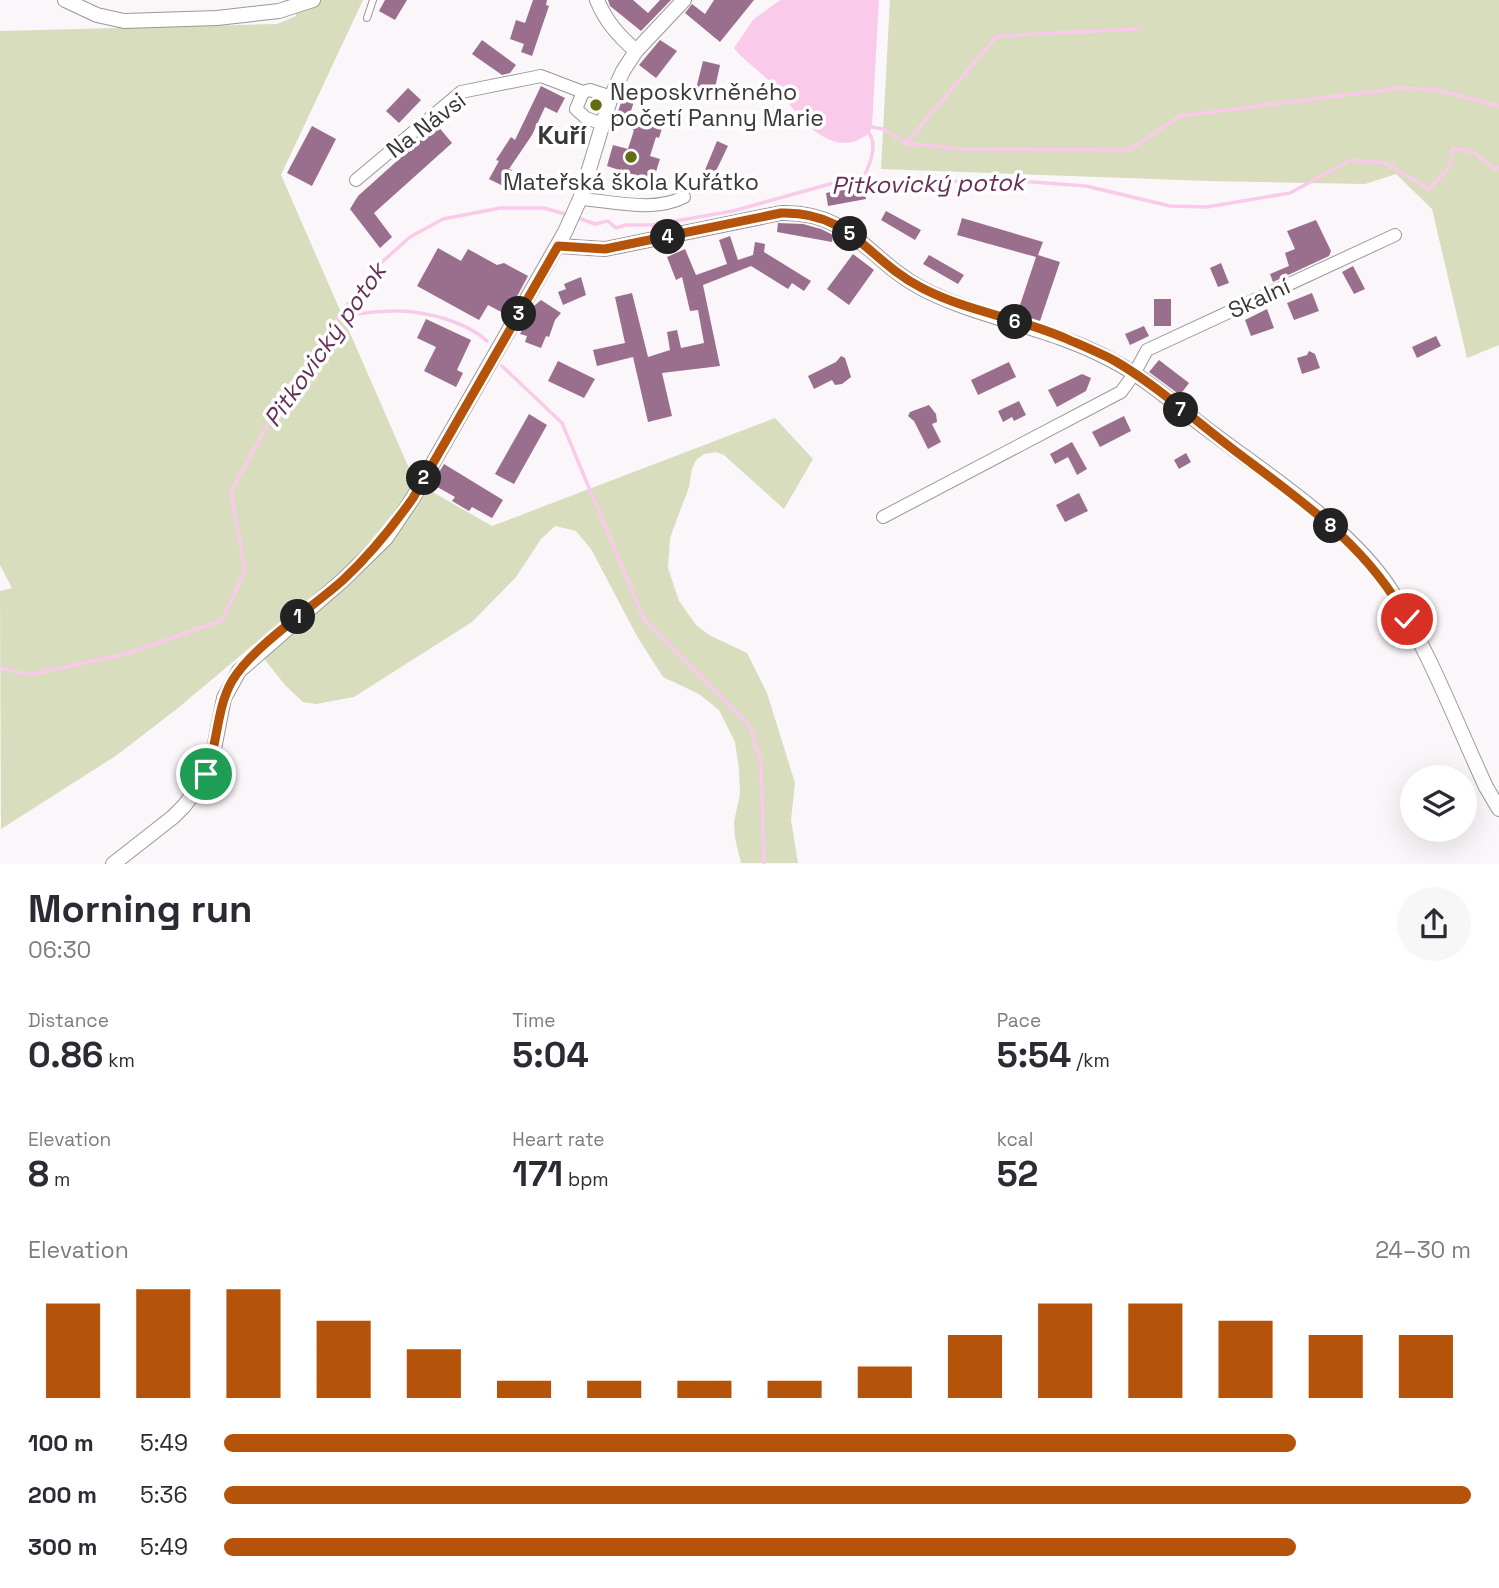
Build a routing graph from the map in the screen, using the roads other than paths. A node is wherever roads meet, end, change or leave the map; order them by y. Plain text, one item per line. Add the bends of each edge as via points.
1 (65, 0) edge
2 (313, 0) edge
3 (373, 0) edge
4 (597, 0) edge
5 (684, 0) edge
6 (367, 18) dead end
7 (636, 51) junction
8 (583, 92) junction
9 (611, 97) junction
10 (603, 124) junction
11 (356, 180) dead end
12 (684, 197) dead end
13 (578, 203) junction
14 (1395, 235) dead end
15 (558, 246) junction
16 (1134, 374) junction
17 (883, 517) dead end
18 (1499, 809) edge
19 (113, 863) edge

1 - 2 street via 97,16 124,21 217,19 279,11
3 - 6 lane
4 - 7 street via 615,33
5 - 7 street
7 - 9 street
8 - 9 street, Na Návsi
8 - 10 street via 576,109
8 - 11 street, Na Návsi via 541,76 461,92
9 - 10 street
10 - 13 street
12 - 13 street via 673,203 643,205
13 - 15 street
14 - 16 street, Skalní via 1147,350
15 - 16 street via 605,249 800,212 831,221 920,287 1063,337
15 - 19 street via 386,537 239,671 222,708 210,763 194,794 173,817
16 - 17 street, Skalní via 1121,392
16 - 18 street via 1324,519 1365,558 1392,591 1422,646

